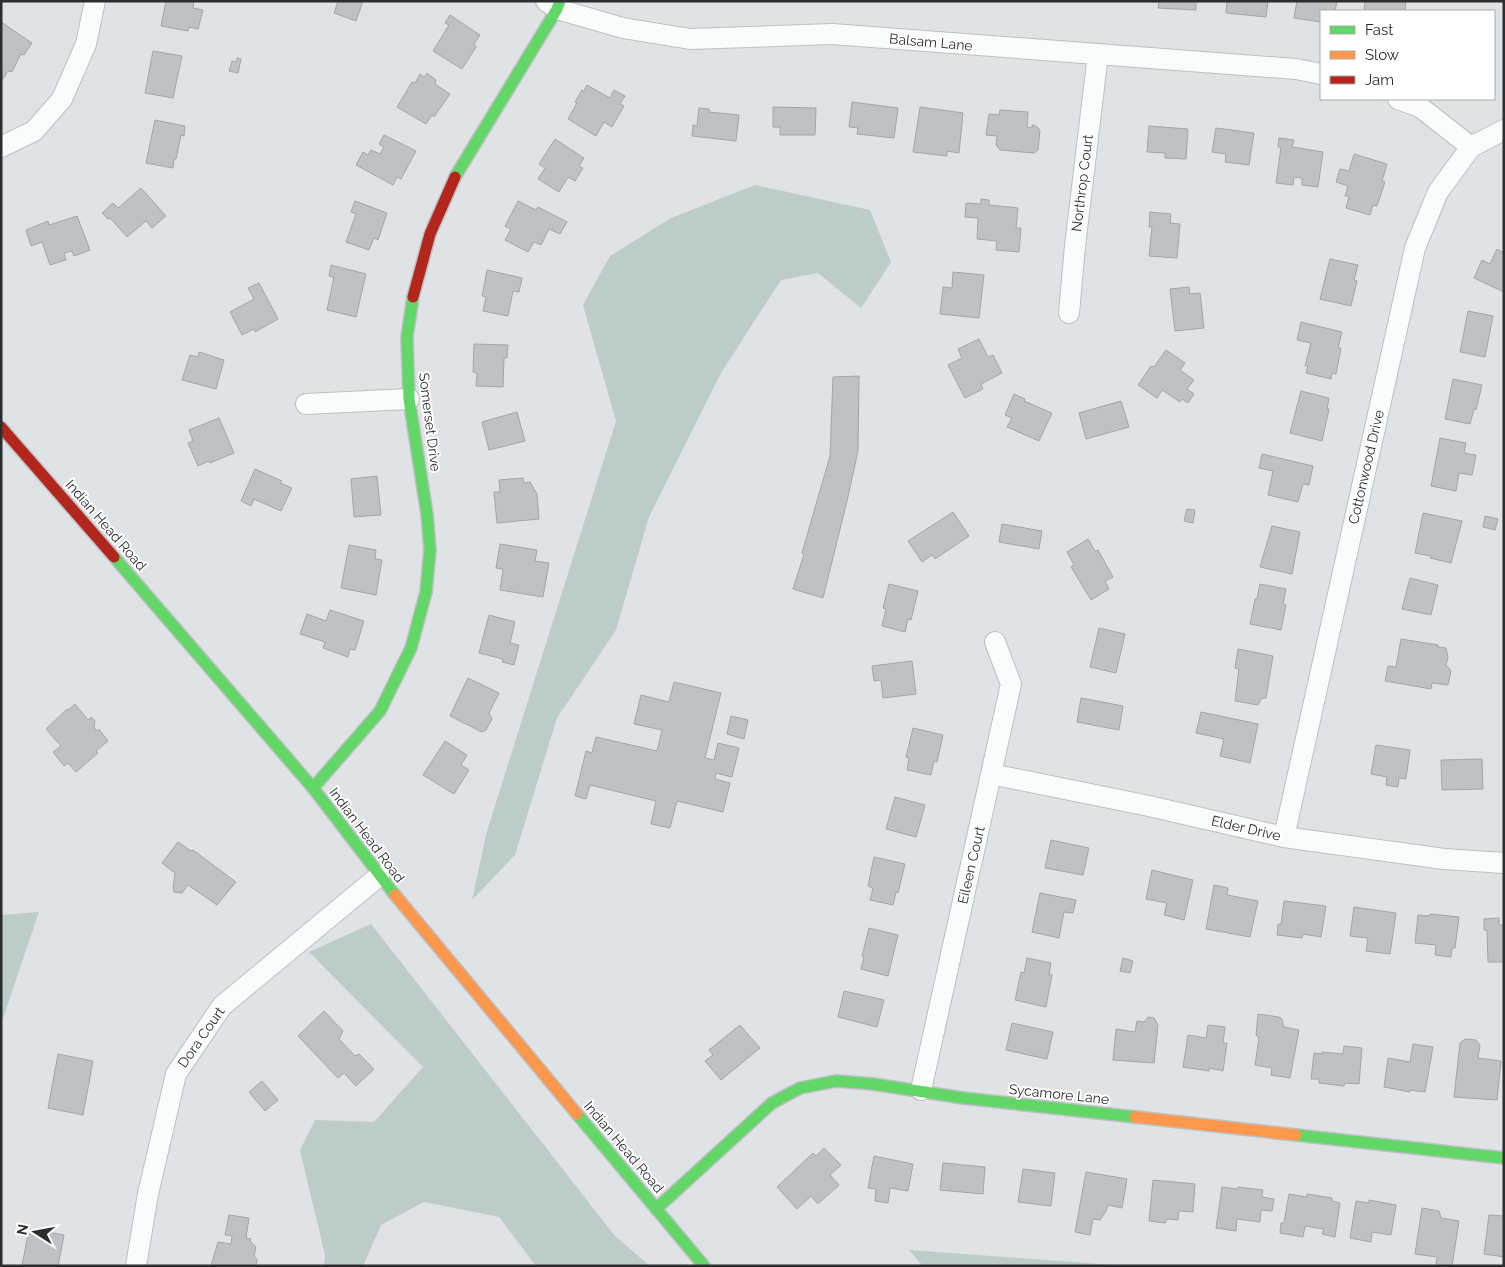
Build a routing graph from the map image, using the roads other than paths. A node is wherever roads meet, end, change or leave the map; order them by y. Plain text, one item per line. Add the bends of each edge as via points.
1 (95, 1) edge
2 (555, 4) edge
3 (1098, 54) junction
4 (1320, 74) edge
5 (1401, 100) edge
6 (1504, 130) edge
7 (1, 147) edge
8 (1471, 147) junction
9 (1069, 313) dead end
10 (409, 399) junction
11 (306, 404) dead end
12 (1, 427) edge
13 (995, 642) dead end
14 (991, 774) junction
15 (313, 788) junction
16 (1284, 836) junction
17 (1504, 864) edge
18 (379, 876) junction
19 (921, 1090) junction
20 (1504, 1158) edge
21 (656, 1209) junction
22 (136, 1266) edge
23 (704, 1266) edge

1 - 7 street via 86,44 62,99 34,130
2 - 3 street, Balsam Lane via 623,28 690,39 832,34
2 - 10 street, Somerset Drive via 458,170 430,234 407,337
3 - 4 street, Balsam Lane via 1296,69
3 - 9 street, Northrop Court
5 - 8 street via 1420,107
6 - 8 street, Cottonwood Drive
8 - 16 street, Cottonwood Drive via 1438,192 1415,248
10 - 11 street
10 - 15 street, Somerset Drive via 427,514 430,550 426,592 411,648 380,711
12 - 15 street, Indian Head Road
13 - 14 street, Eileen Court via 1011,684
14 - 16 street, Elder Drive
14 - 19 street, Eileen Court
15 - 18 street, Indian Head Road
16 - 17 street, Elder Drive via 1444,859
18 - 21 street, Indian Head Road
18 - 22 street, Dora Court via 222,1006 176,1074 148,1194
19 - 20 street, Sycamore Lane via 963,1098
19 - 21 street, Sycamore Lane via 836,1081 800,1088 772,1103
21 - 23 street, Indian Head Road

